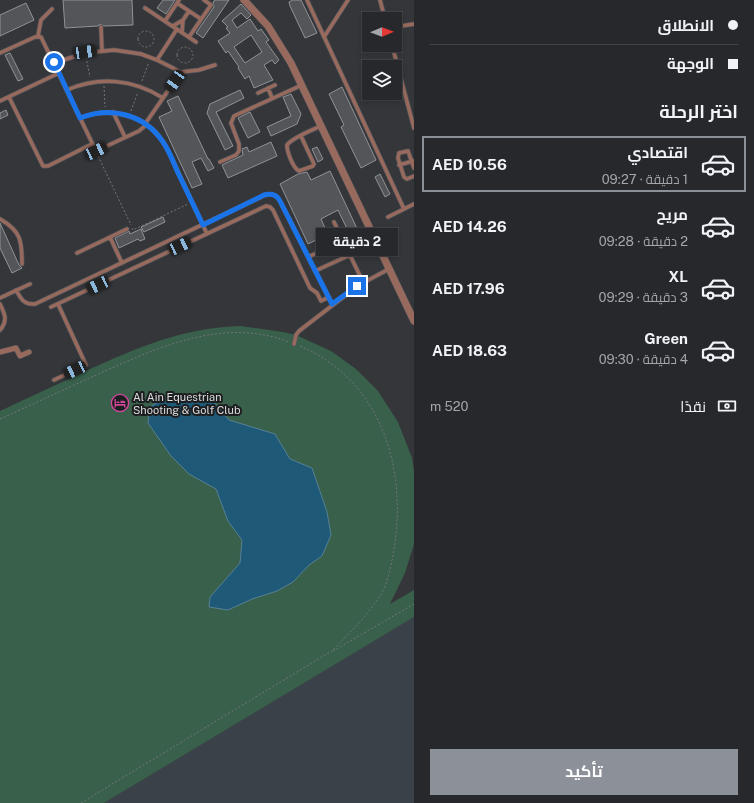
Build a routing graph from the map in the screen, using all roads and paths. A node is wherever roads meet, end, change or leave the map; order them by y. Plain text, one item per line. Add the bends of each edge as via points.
1 (204, 0) edge
2 (244, 0) edge
3 (307, 0) edge
4 (348, 0) edge
5 (380, 0) edge
6 (178, 2) edge
7 (145, 8) dead end
8 (52, 9) dead end
9 (189, 11) junction
10 (383, 12) edge
11 (201, 19) junction
12 (183, 20) junction
13 (165, 21) junction
14 (414, 24) edge
15 (173, 26) junction
16 (402, 26) edge
17 (101, 27) dead end
18 (178, 29) junction
19 (145, 30) joint
20 (182, 32) junction
21 (38, 36) junction
22 (189, 37) junction
23 (324, 37) junction
24 (196, 42) dead end
25 (102, 50) junction
26 (85, 52) junction
27 (394, 52) edge
28 (0, 54) edge
29 (157, 60) junction
30 (54, 62) junction
31 (186, 62) joint
32 (215, 65) dead end
33 (181, 72) junction
34 (59, 73) junction
35 (103, 81) junction
36 (91, 83) junction
37 (275, 85) dead end
38 (302, 85) junction
39 (268, 88) junction
40 (67, 90) junction
41 (258, 93) dead end
42 (9, 97) junction
43 (163, 98) junction
44 (272, 98) junction
45 (0, 101) edge
46 (105, 112) junction
47 (114, 112) junction
48 (80, 118) junction
49 (146, 124) junction
50 (321, 126) junction
51 (414, 128) edge
52 (301, 136) junction
53 (125, 137) junction
54 (92, 144) junction
55 (96, 151) junction
56 (413, 161) edge
57 (220, 162) dead end
58 (399, 165) junction
59 (414, 168) edge
60 (414, 176) edge
61 (192, 202) junction
62 (414, 204) edge
63 (404, 209) junction
64 (388, 217) dead end
65 (0, 219) edge
66 (334, 222) dead end
67 (203, 225) junction
68 (127, 229) dead end
69 (207, 234) junction
70 (110, 237) junction
71 (343, 240) junction
72 (77, 253) dead end
73 (350, 255) junction
74 (308, 257) junction
75 (122, 263) junction
76 (22, 264) dead end
77 (389, 269) junction
78 (315, 271) junction
79 (363, 282) junction
80 (30, 284) dead end
81 (16, 290) junction
82 (329, 297) junction
83 (0, 298) edge
84 (0, 304) edge
85 (58, 304) junction
86 (332, 304) junction
87 (51, 307) dead end
88 (414, 321) edge
89 (0, 330) edge
90 (294, 344) junction
91 (0, 352) edge
92 (29, 352) dead end
93 (54, 380) dead end
94 (362, 390) dead end
95 (0, 419) edge
96 (393, 568) dead end
97 (414, 604) edge
98 (331, 652) junction
99 (81, 803) edge

1 - 11 lane via 211,4
2 - 38 street via 276,38
3 - 23 lane
4 - 23 lane
5 - 10 lane
6 - 9 lane
6 - 13 lane
7 - 13 lane
8 - 21 lane via 41,20
9 - 11 lane
9 - 12 lane
11 - 22 lane
12 - 15 lane
12 - 20 lane
13 - 15 lane
14 - 16 lane
15 - 18 lane
17 - 25 lane
18 - 20 lane
18 - 29 lane
19 - 19 path via 139,35 138,40 141,45 148,47 154,42 154,36
20 - 22 lane
21 - 28 lane
21 - 30 lane via 42,38
22 - 24 lane
23 - 63 lane
25 - 26 lane
25 - 29 lane via 133,52
26 - 30 lane
26 - 36 path
27 - 51 lane
29 - 33 lane
30 - 34 lane
31 - 31 path via 193,56 192,51 186,47 181,48 178,55 179,59
32 - 33 lane
33 - 43 lane
34 - 40 lane
34 - 42 lane
35 - 36 lane
35 - 43 lane via 131,84
35 - 46 path
36 - 40 lane
37 - 39 lane
38 - 44 lane
38 - 50 street
39 - 41 lane
39 - 44 lane
40 - 48 lane
42 - 45 lane
42 - 54 lane via 43,166 48,166
43 - 49 lane
44 - 57 lane via 232,117 231,125 240,149 236,155
46 - 47 lane
46 - 48 lane
47 - 49 lane
47 - 53 lane
48 - 54 lane
49 - 53 lane via 139,131
49 - 61 lane via 165,146
50 - 52 lane
50 - 77 street
52 - 52 lane via 289,142 287,147 299,172 314,164
53 - 55 lane
54 - 55 lane
55 - 61 path via 133,230
56 - 58 lane
56 - 58 lane via 408,151 400,152 397,156
56 - 59 lane
58 - 60 lane via 404,177
61 - 67 lane
62 - 63 lane
63 - 64 lane
65 - 76 lane via 16,231 21,245
66 - 71 lane
67 - 69 lane
67 - 74 lane via 264,195 272,194 280,201
67 - 75 lane
68 - 70 lane
69 - 82 lane via 264,206 270,207 310,288 317,293 321,301
69 - 85 lane
70 - 72 lane
70 - 75 lane
71 - 73 lane
71 - 74 lane
73 - 78 lane
73 - 79 lane
74 - 78 lane
75 - 81 lane via 35,304 23,301
77 - 79 lane
77 - 88 street
78 - 82 lane
79 - 86 lane
80 - 81 lane
81 - 83 lane
82 - 86 lane
84 - 89 lane via 6,318
85 - 87 lane
85 - 93 lane via 86,365
86 - 90 lane via 299,331
90 - 94 path via 336,366
90 - 95 path via 260,334 232,332 205,335 151,350
91 - 92 street via 16,348 20,356
96 - 98 path via 385,588 369,611
97 - 98 path
98 - 99 path

